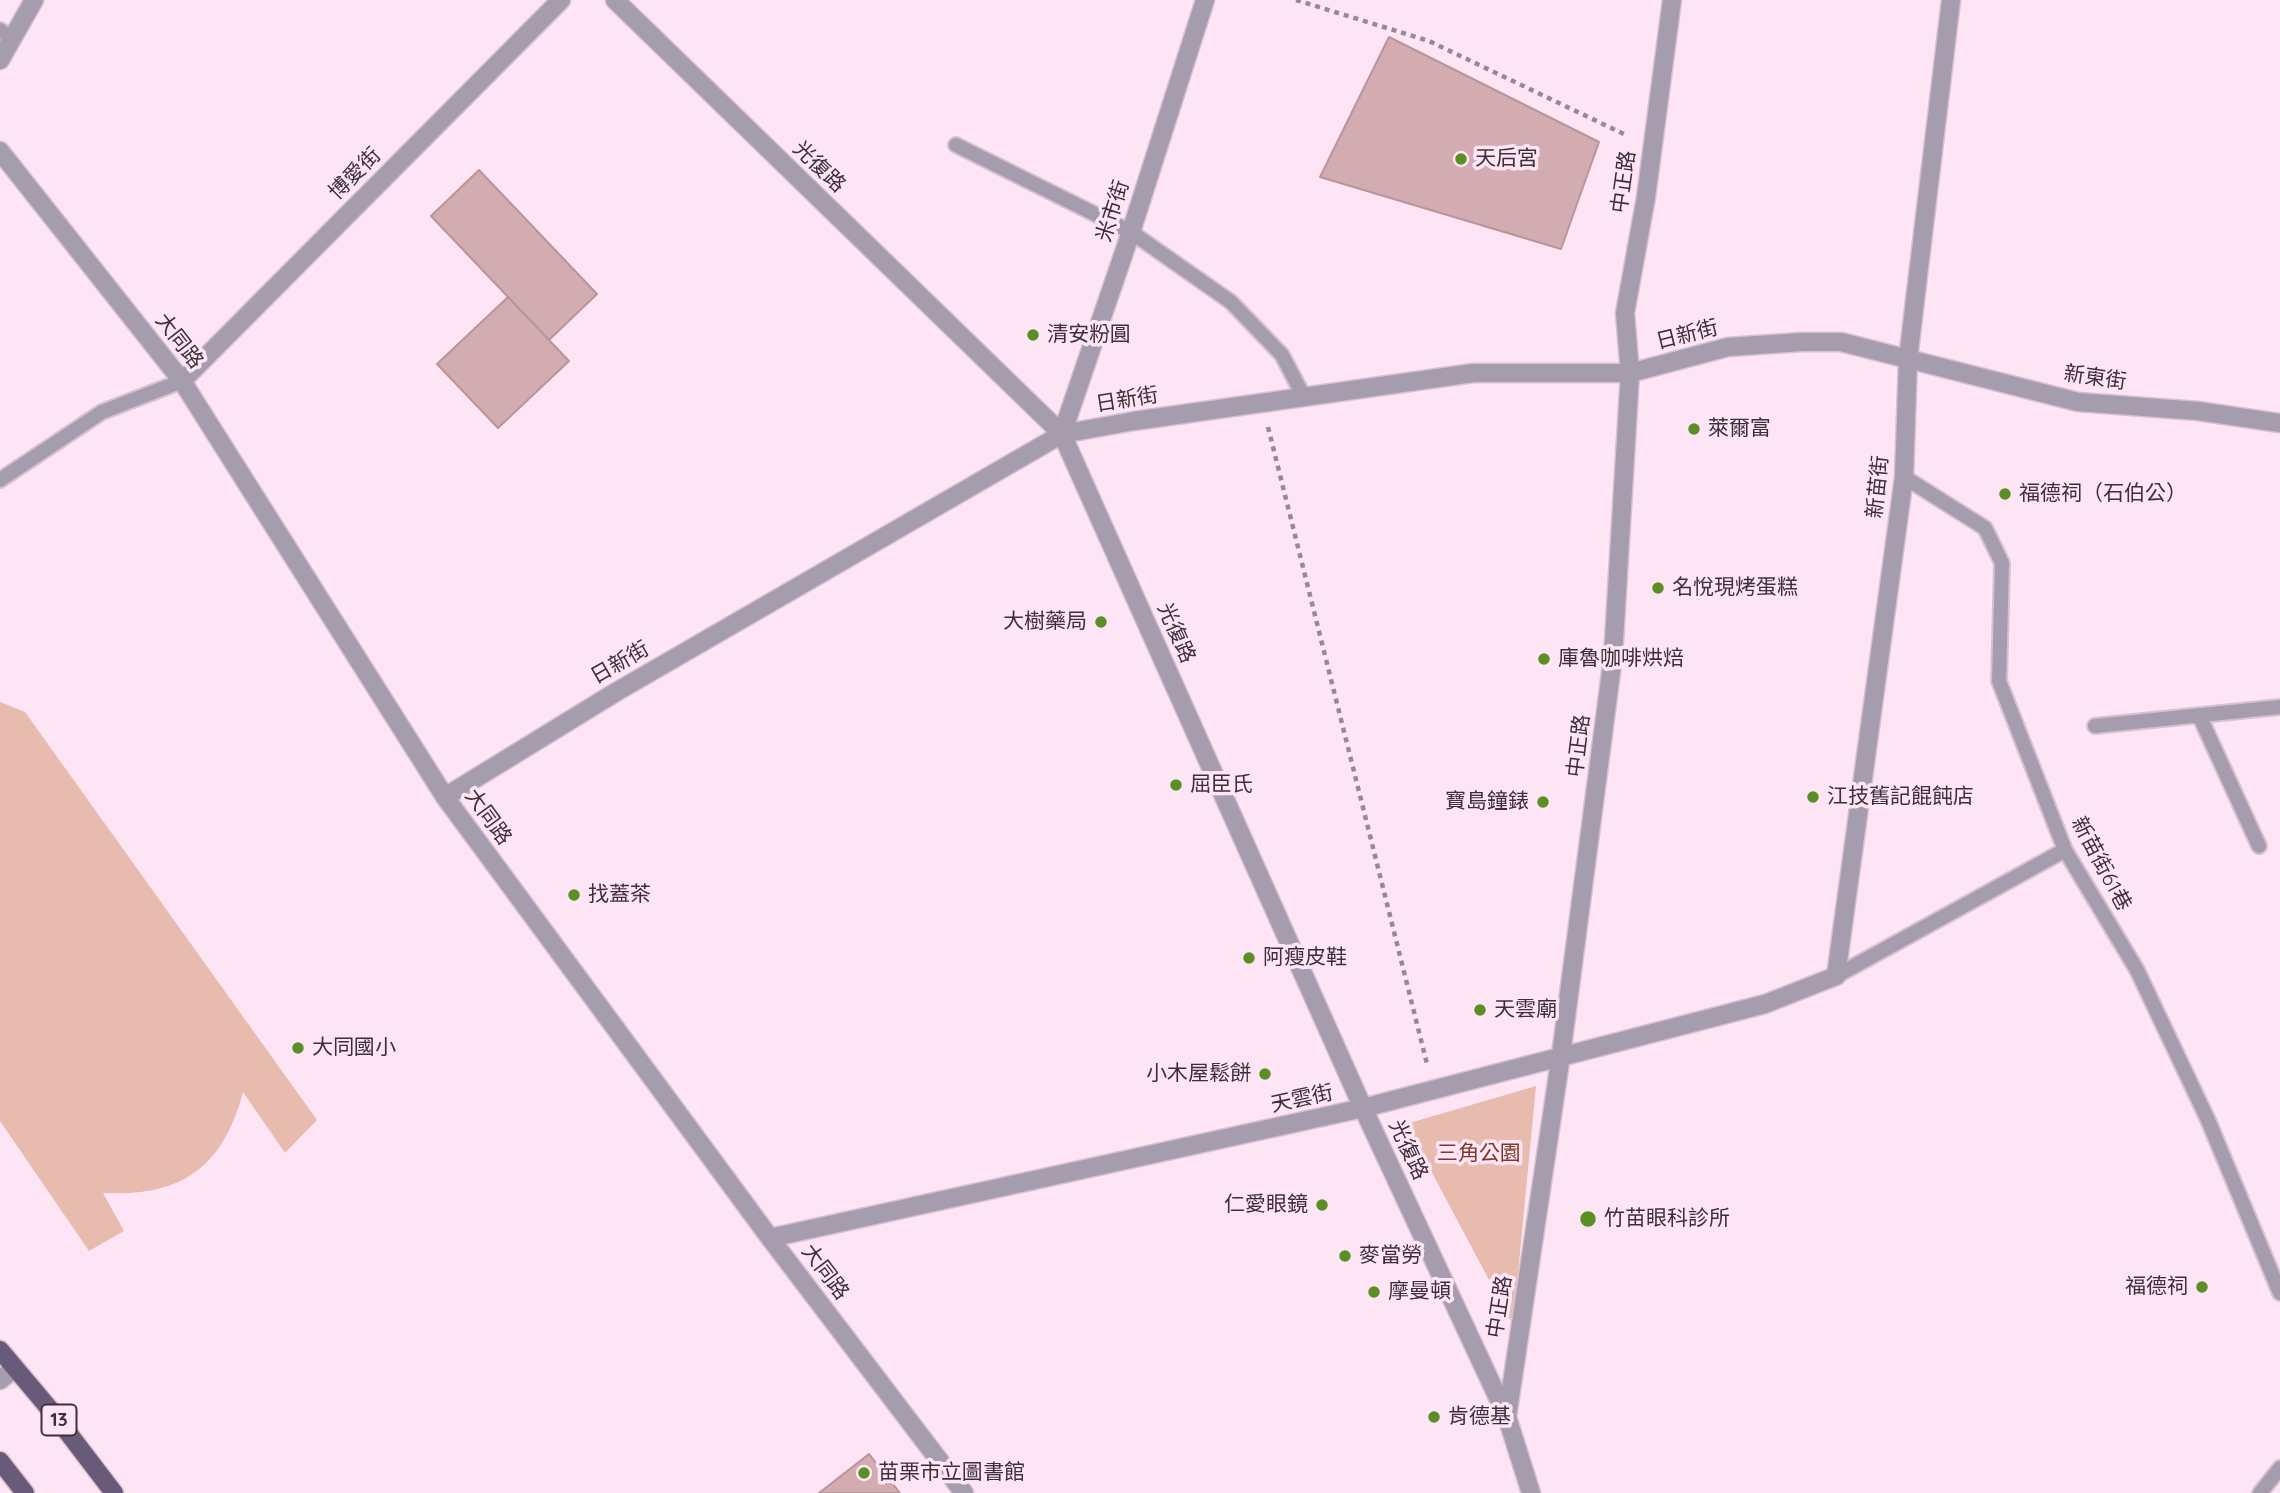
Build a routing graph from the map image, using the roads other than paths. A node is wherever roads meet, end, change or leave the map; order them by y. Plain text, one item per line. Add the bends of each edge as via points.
1 (34, 0) edge
2 (561, 0) edge
3 (615, 0) edge
4 (1205, 0) edge
5 (1672, 0) edge
6 (1951, 0) edge
7 (6, 35) edge
8 (0, 60) edge
9 (956, 145) dead end
10 (0, 151) edge
11 (1131, 232) junction
12 (1908, 359) junction
13 (1630, 373) junction
14 (182, 381) junction
15 (1304, 397) junction
16 (2280, 423) edge
17 (1062, 434) junction
18 (1904, 477) junction
19 (0, 480) edge
20 (2280, 707) edge
21 (2199, 715) junction
22 (2095, 726) dead end
23 (445, 796) junction
24 (2259, 846) dead end
25 (2064, 850) junction
26 (1836, 976) junction
27 (1562, 1055) junction
28 (1363, 1108) junction
29 (770, 1238) junction
30 (2280, 1293) edge
31 (0, 1350) edge
32 (15, 1368) junction
33 (0, 1380) edge
34 (1507, 1416) junction
35 (0, 1461) edge
36 (2280, 1468) edge
37 (25, 1493) edge
38 (114, 1493) edge
39 (964, 1493) edge
40 (1531, 1493) edge
41 (2260, 1493) edge

1 - 7 street
2 - 14 street, 博愛街
3 - 17 street, 光復路
4 - 11 street, 米市街
5 - 13 street, 中正路 via 1625,313
6 - 12 street, 新苗街
7 - 8 street
9 - 11 lane
10 - 14 street, 大同路
11 - 15 lane via 1231,302 1282,355
11 - 17 street, 米市街
12 - 13 street, 日新街 via 1841,342 1777,343 1728,347
12 - 16 street, 新東街 via 2078,402
12 - 18 street, 新苗街
13 - 15 street, 日新街 via 1473,373
13 - 27 street, 中正路 via 1613,657
14 - 19 lane via 102,412
14 - 23 street, 大同路
15 - 17 street, 日新街
17 - 23 street, 日新街
17 - 28 street, 光復路
18 - 25 lane, 新苗街61巷 via 1985,528 2002,563 1999,681
18 - 26 street, 新苗街
20 - 21 lane
21 - 22 lane
21 - 24 lane
23 - 29 street, 大同路
25 - 26 lane
25 - 30 lane, 新苗街61巷 via 2137,970 2208,1119
26 - 27 street, 天雲街 via 1765,1004
27 - 28 street, 天雲街
27 - 34 street, 中正路
28 - 29 street, 天雲街
28 - 34 street, 光復路
29 - 39 street, 大同路
31 - 32 main road, 13
32 - 33 street
32 - 38 main road, 13
34 - 40 street, 中正路
35 - 37 main road
36 - 41 lane

